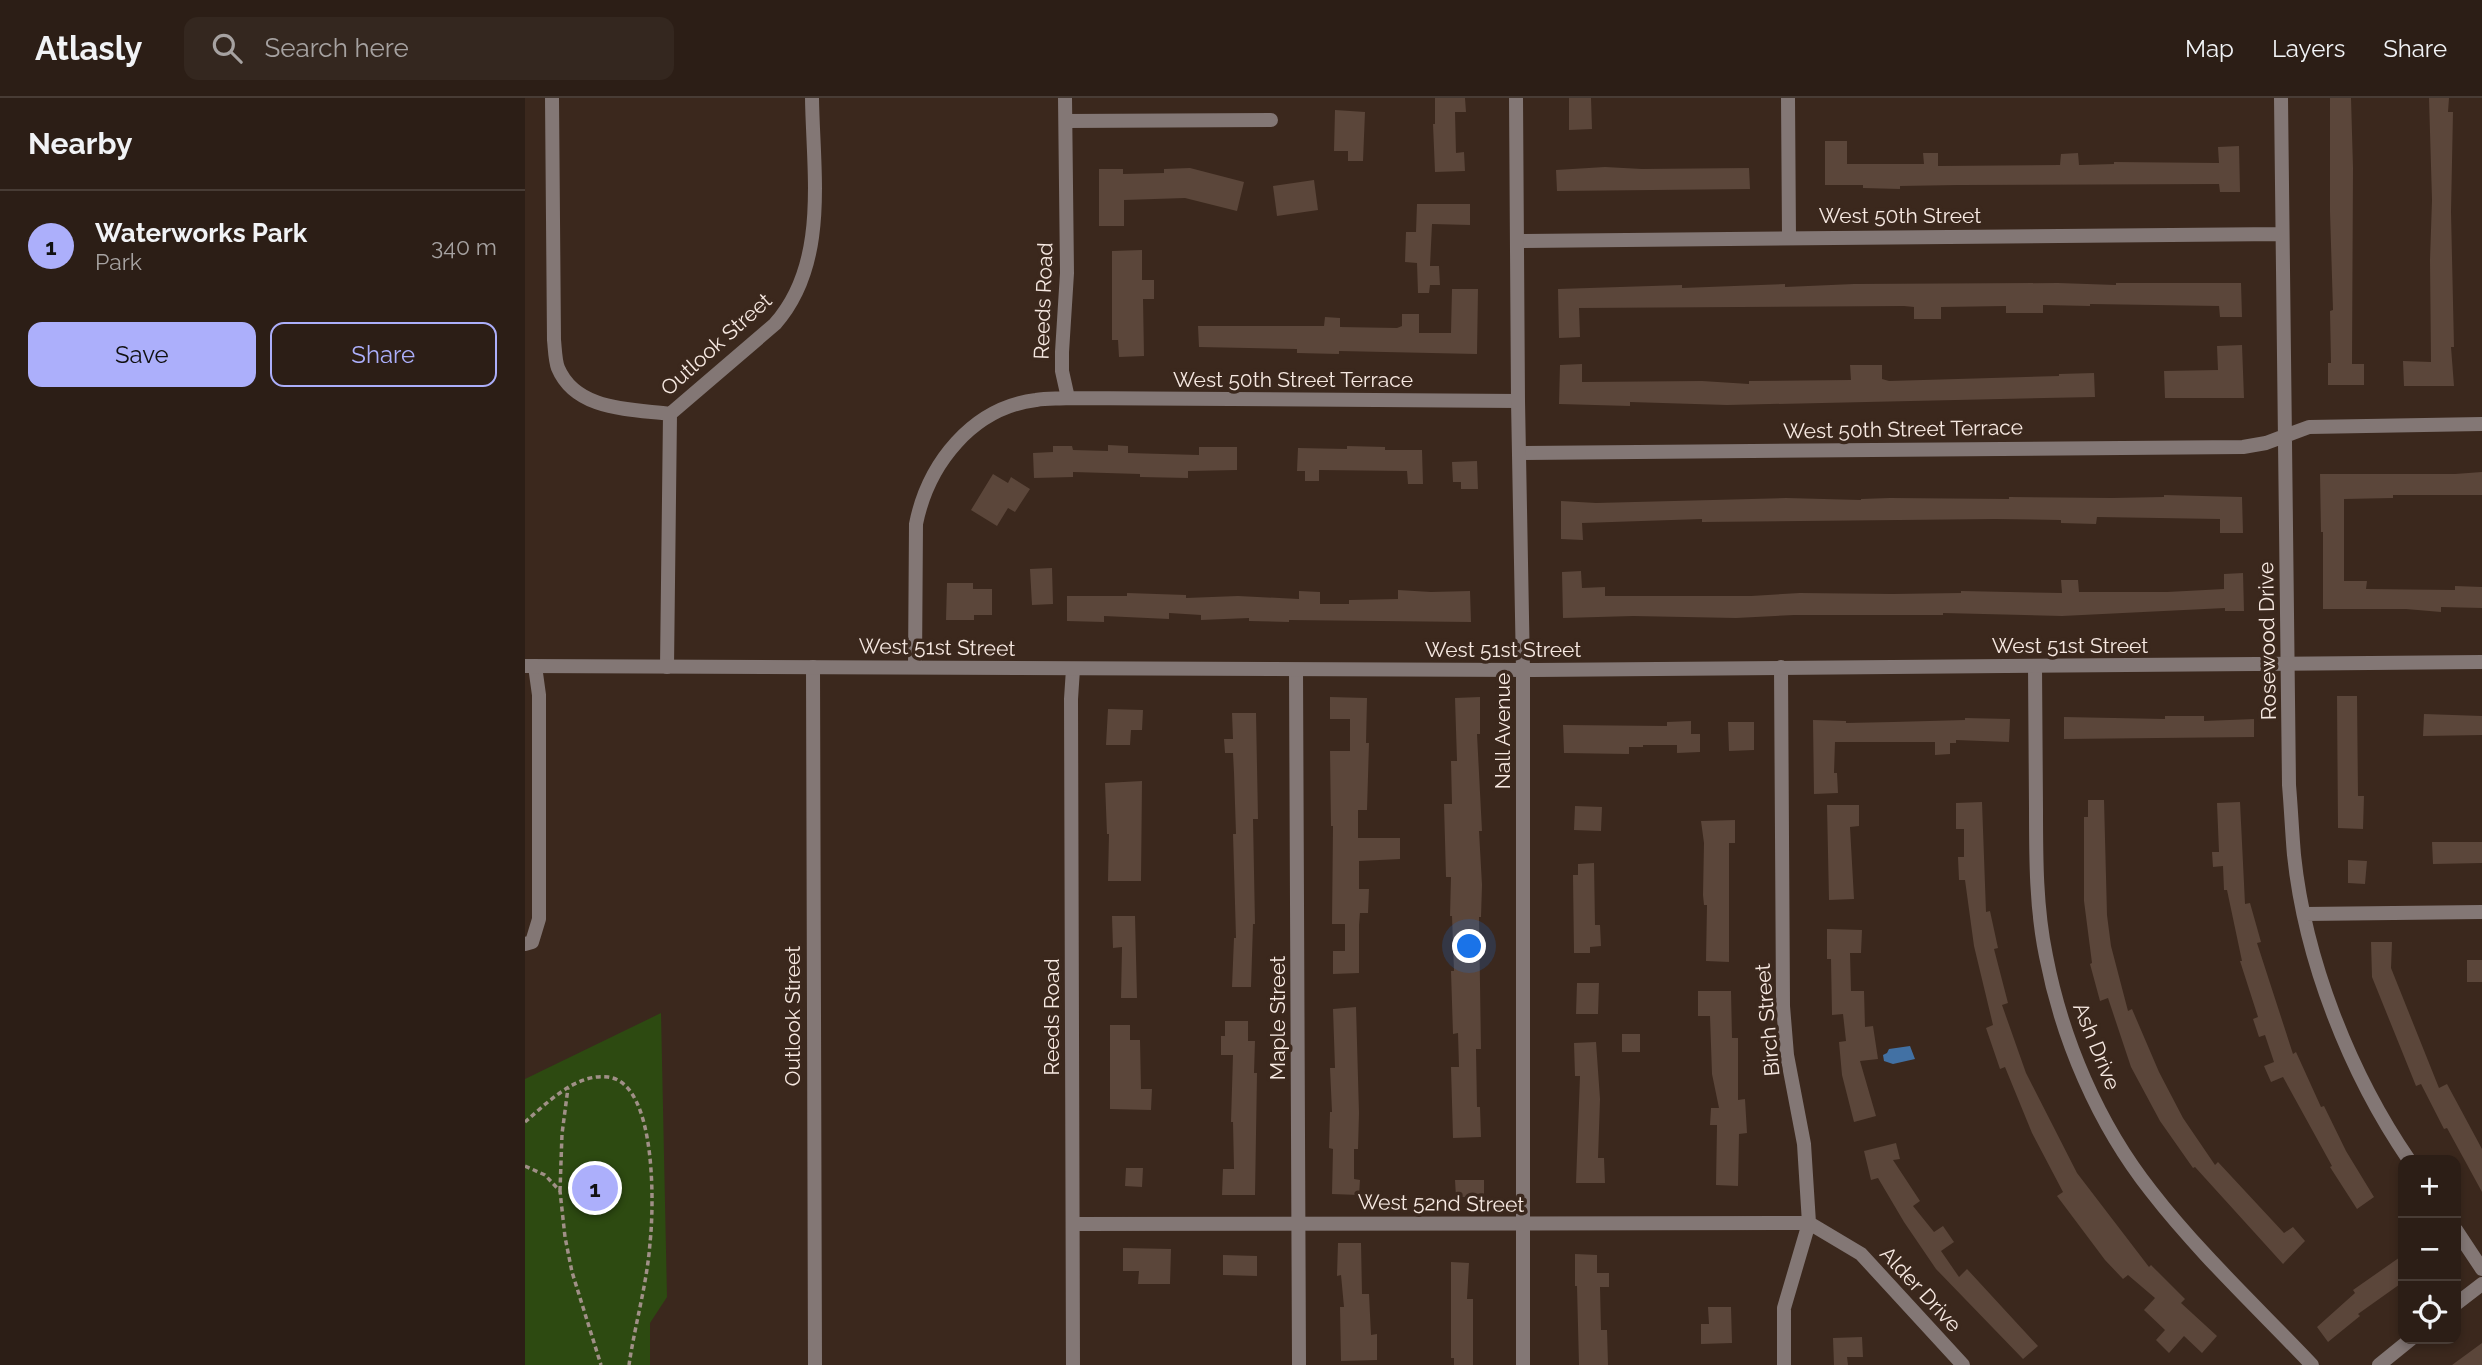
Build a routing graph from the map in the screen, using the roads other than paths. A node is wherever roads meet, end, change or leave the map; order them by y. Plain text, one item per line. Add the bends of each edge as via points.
1 (552, 98) edge
2 (812, 98) edge
3 (1065, 98) edge
4 (1516, 98) edge
5 (1788, 98) edge
6 (2281, 98) edge
7 (1271, 120) dead end
8 (1066, 121) junction
9 (2283, 234) junction
10 (1789, 237) junction
11 (1517, 241) junction
12 (1068, 398) junction
13 (1518, 401) junction
14 (670, 414) junction
15 (2482, 424) edge
16 (2285, 434) junction
17 (1519, 453) junction
18 (2482, 662) edge
19 (2288, 664) junction
20 (530, 666) edge
21 (915, 666) junction
22 (2035, 666) junction
23 (667, 667) junction
24 (813, 667) junction
25 (1781, 667) junction
26 (1073, 669) junction
27 (1296, 670) junction
28 (1523, 670) junction
29 (2482, 912) edge
30 (2305, 914) junction
31 (528, 943) edge
32 (2406, 1155) edge
33 (1298, 1223) junction
34 (1809, 1223) junction
35 (1073, 1224) junction
36 (1523, 1225) junction
37 (2461, 1238) edge
38 (2482, 1269) edge
39 (2482, 1284) edge
40 (2461, 1300) edge
41 (2405, 1344) edge
42 (815, 1365) edge
43 (1073, 1365) edge
44 (1299, 1365) edge
45 (1523, 1365) edge
46 (1784, 1365) edge
47 (1963, 1365) edge
48 (2312, 1365) edge
49 (2379, 1365) edge

1 - 14 street via 558,368 573,390 592,401
2 - 14 street, Outlook Street via 812,248 798,290 775,324
3 - 8 street, Reeds Road
4 - 11 street, Nall Avenue
5 - 10 street
6 - 9 street, Rosewood Drive
7 - 8 street
8 - 12 street, Reeds Road via 1062,372
9 - 10 street, West 50th Street
9 - 16 street, Rosewood Drive
10 - 11 street, West 50th Street
11 - 13 street, Nall Avenue
12 - 13 street, West 50th Street Terrace
12 - 21 street via 1035,400 997,413 965,434 938,465 920,503 916,524
13 - 17 street, Nall Avenue
14 - 23 street, Outlook Street
15 - 16 street, West 50th Street Terrace via 2322,426
16 - 17 street, West 50th Street Terrace via 2243,447
16 - 19 street, Rosewood Drive
17 - 28 street, Nall Avenue
18 - 19 street, West 51st Street
19 - 22 street, West 51st Street
19 - 30 street, Rosewood Drive via 2294,857
20 - 23 street, West 51st Street
20 - 31 street via 539,695 539,919
21 - 24 street, West 51st Street
21 - 26 street, West 51st Street
22 - 25 street, West 51st Street
22 - 48 street, Ash Drive via 2038,900 2055,998 2085,1079 2149,1189
23 - 24 street, West 51st Street
24 - 42 street, Outlook Street
25 - 28 street, West 51st Street
25 - 34 street, Birch Street via 1783,1006 1804,1144
26 - 27 street, West 51st Street
26 - 35 street, Reeds Road
27 - 28 street, West 51st Street
27 - 33 street, Maple Street
28 - 36 street, Nall Avenue
29 - 30 street
30 - 32 street, Rosewood Drive via 2321,980 2342,1036 2375,1105
33 - 35 street, West 52nd Street
33 - 36 street, West 52nd Street
33 - 44 street, Maple Street
34 - 36 street, West 52nd Street
34 - 46 street, Birch Street via 1784,1308
34 - 47 street, Alder Drive via 1861,1254
35 - 43 street, Reeds Road
36 - 45 street, Nall Avenue
37 - 38 street
39 - 40 street
41 - 49 street

